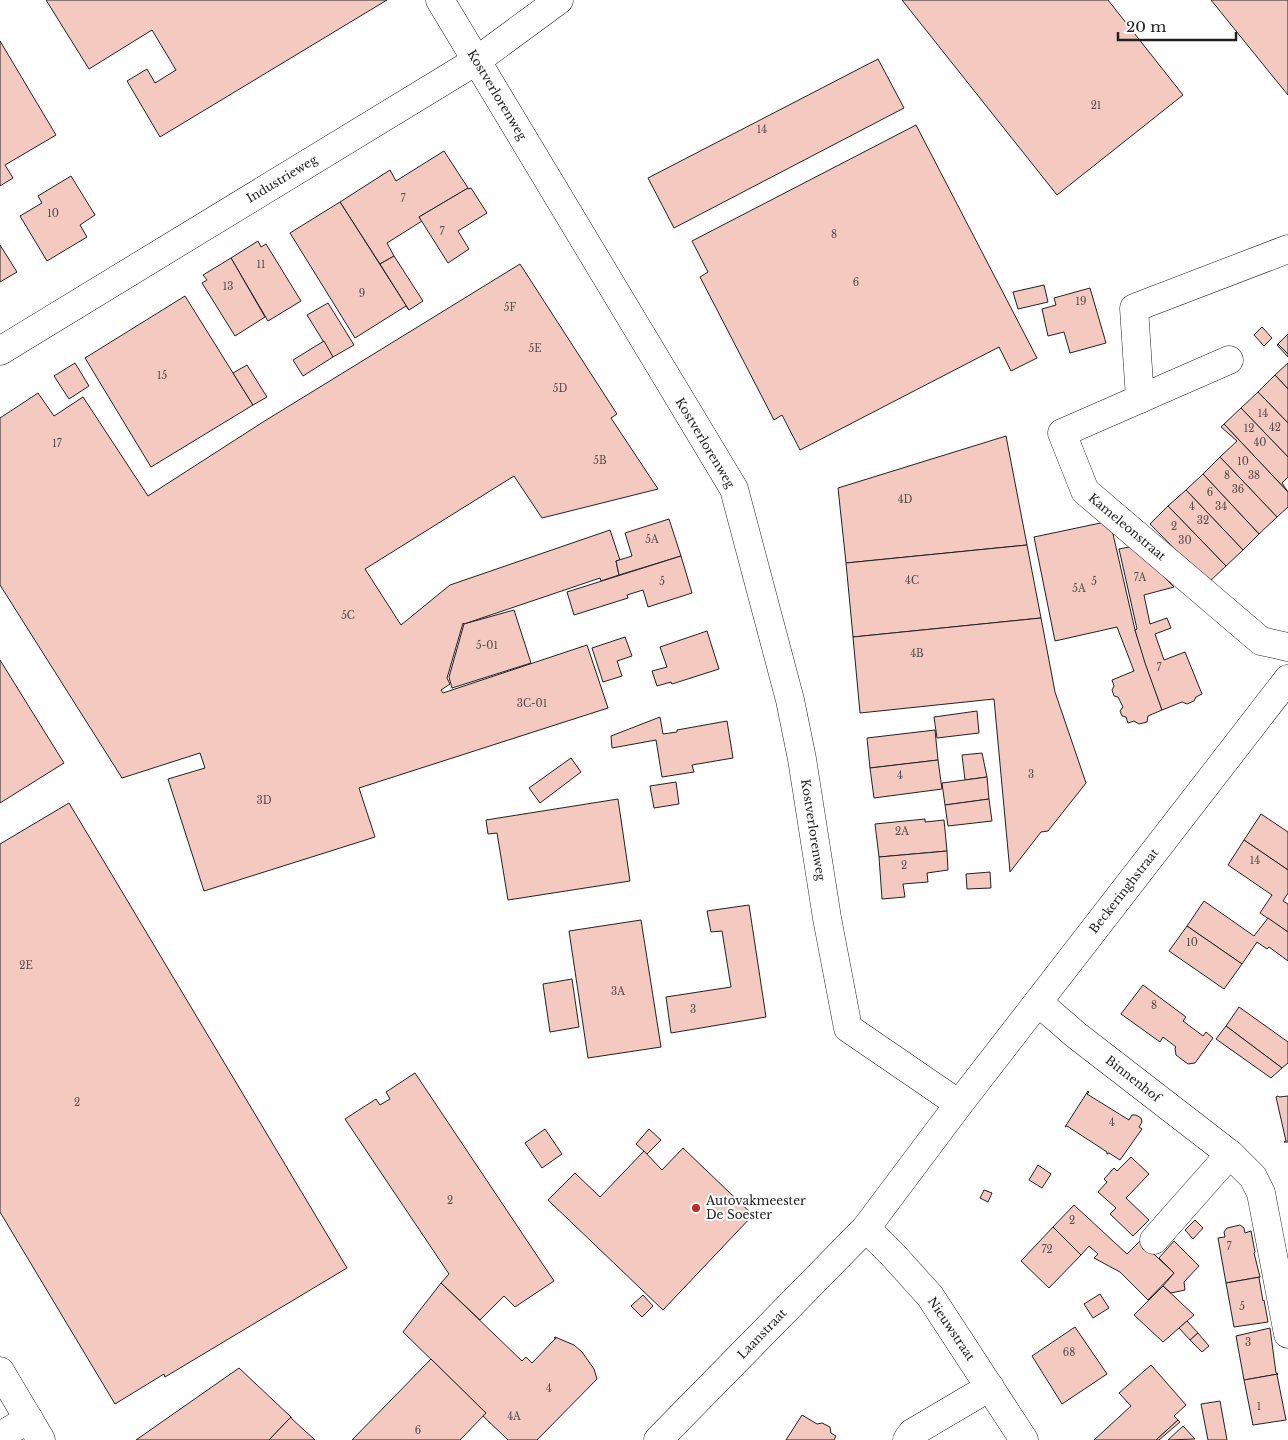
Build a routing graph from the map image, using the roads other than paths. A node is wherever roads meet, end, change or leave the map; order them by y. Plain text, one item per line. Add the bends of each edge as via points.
1 (440, 0) edge
2 (559, 0) edge
3 (476, 61) junction
4 (1288, 249) edge
5 (0, 351) edge
6 (1228, 360) dead end
7 (1140, 399) junction
8 (1288, 647) edge
9 (1288, 679) edge
10 (1038, 1002) junction
11 (959, 1104) junction
12 (1230, 1154) junction
13 (866, 1228) junction
14 (1154, 1240) dead end
15 (1288, 1334) edge
16 (0, 1371) edge
17 (990, 1387) junction
18 (35, 1429) edge
19 (0, 1436) edge
20 (658, 1440) edge
21 (907, 1440) edge
22 (1024, 1440) edge

1 - 3 street, Kostverlorenweg
2 - 3 street, Industrieweg
3 - 5 street, Industrieweg
3 - 11 street, Kostverlorenweg via 734,489 790,700 848,1028
4 - 7 street via 1134,308
6 - 7 street, Kameleonstraat
7 - 8 street, Kameleonstraat via 1062,433 1085,491 1261,641
9 - 10 street, Beckeringhstraat
10 - 11 street, Beckeringhstraat
10 - 12 street, Binnenhof
11 - 13 street, Beckeringhstraat
12 - 14 street
12 - 15 street, Binnenhof via 1253,1177 1261,1193
13 - 17 street, Nieuwstraat via 930,1296
13 - 20 street, Laanstraat
16 - 18 street
17 - 21 street via 912,1433
17 - 22 street, Nieuwstraat
18 - 19 street

